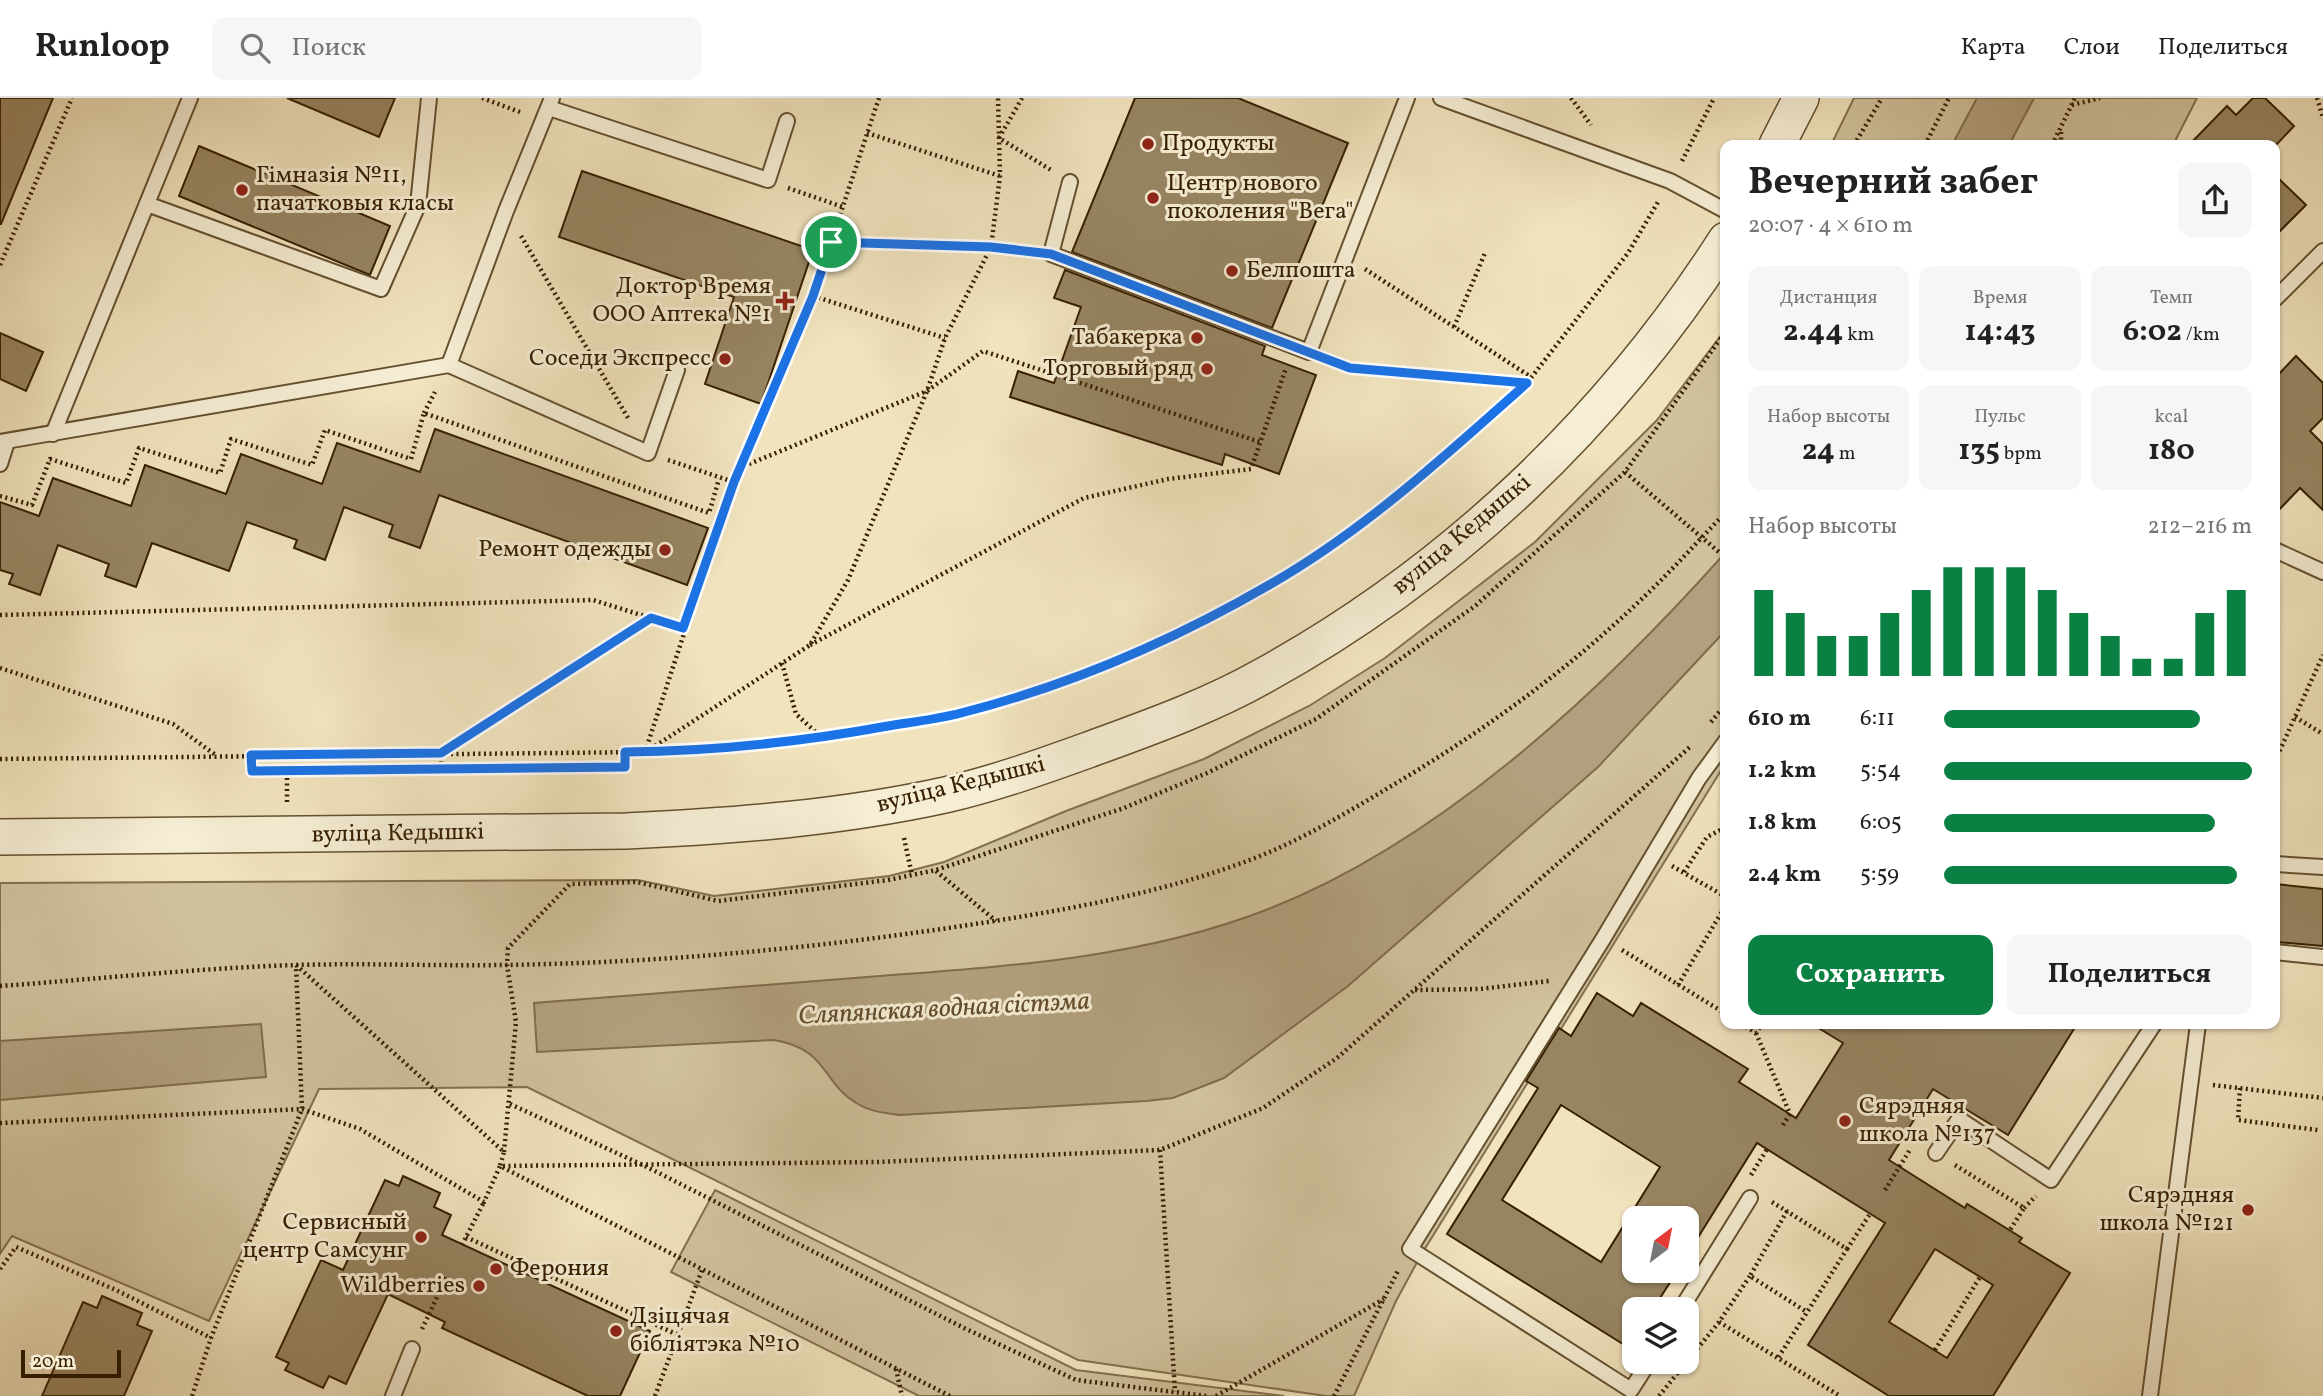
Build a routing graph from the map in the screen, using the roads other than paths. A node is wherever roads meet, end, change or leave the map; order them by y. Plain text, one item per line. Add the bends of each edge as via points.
1 (190, 98) edge
2 (429, 98) edge
3 (1407, 98) edge
4 (1441, 98) edge
5 (1801, 98) edge
6 (548, 109) edge
7 (787, 121) dead end
8 (1780, 140) edge
9 (1070, 182) road end
10 (147, 204) junction
11 (1720, 208) edge
12 (1720, 249) edge
13 (2323, 251) edge
14 (2280, 294) edge
15 (449, 365) junction
16 (677, 370) dead end
17 (52, 434) junction
18 (4, 442) edge
19 (0, 464) edge
20 (2280, 552) edge
21 (2323, 572) edge
22 (1720, 749) edge
23 (0, 837) edge
24 (2280, 864) edge
25 (2323, 867) edge
26 (2280, 953) edge
27 (2323, 957) edge
28 (2151, 1029) edge
29 (2197, 1029) edge
30 (1936, 1153) road end
31 (1747, 1191) road end
32 (1688, 1297) edge
33 (412, 1349) road end
34 (1641, 1374) edge
35 (393, 1396) edge
36 (2150, 1396) edge

1 - 10 lane
2 - 10 lane via 418,205 381,289
3 - 9 lane via 1309,352 1051,254
4 - 11 lane via 1670,181
5 - 8 street
6 - 7 lane via 768,180
6 - 15 lane
10 - 17 lane
12 - 23 street, вуліца Кедышкі via 1669,326 1606,402 1547,464 1432,564 1367,612 1261,678 1151,727 1055,762 897,804 719,827
13 - 14 lane
15 - 16 lane via 648,453
15 - 17 lane
17 - 18 lane
18 - 19 lane
20 - 21 lane
22 - 34 lane via 1410,1249 1631,1390
24 - 25 lane
26 - 27 lane
28 - 30 lane via 2051,1180 1959,1119
29 - 36 lane
31 - 32 lane
33 - 35 lane

